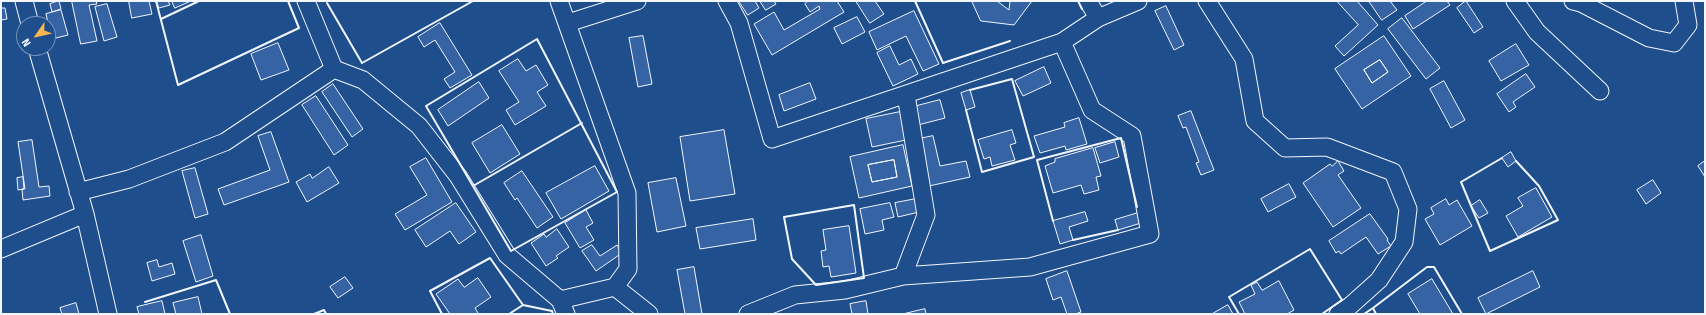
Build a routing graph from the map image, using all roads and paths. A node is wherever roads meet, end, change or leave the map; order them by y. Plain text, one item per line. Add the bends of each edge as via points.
1 (24, 1) edge
2 (306, 1) edge
3 (559, 1) edge
4 (637, 1) edge
5 (727, 1) edge
6 (1088, 1) edge
7 (1138, 1) edge
8 (1207, 1) edge
9 (1515, 1) edge
10 (1573, 1) edge
11 (1684, 1) edge
12 (28, 16) edge
13 (1098, 18) junction
14 (568, 23) junction
15 (1062, 42) junction
16 (39, 56) edge
17 (334, 69) junction
18 (1600, 91) dead end
19 (906, 95) junction
20 (78, 192) junction
21 (85, 214) junction
22 (1, 249) edge
23 (903, 276) junction
24 (615, 287) junction
25 (563, 307) edge
26 (108, 314) edge
27 (649, 314) edge
28 (748, 314) edge
29 (1338, 314) edge

1 - 12 street
2 - 17 street
3 - 14 street
4 - 14 street
5 - 19 street via 739,23 772,139
6 - 13 street
7 - 13 street
8 - 29 street via 1244,59 1255,122 1285,148 1327,147 1393,172 1408,209 1404,242 1379,280
9 - 18 street via 1537,32
10 - 11 street via 1582,3 1649,38 1674,42 1688,25
13 - 15 street
14 - 24 street via 627,193 628,269
15 - 19 street
15 - 23 street via 1092,110 1132,136 1150,234 1030,267
16 - 20 street
17 - 20 street via 225,142 129,179
17 - 25 street via 363,80 419,126 458,176 506,255
19 - 23 street via 926,214
20 - 21 street
21 - 22 street
21 - 26 street
23 - 28 street via 845,290 795,295
24 - 25 street
24 - 27 street

